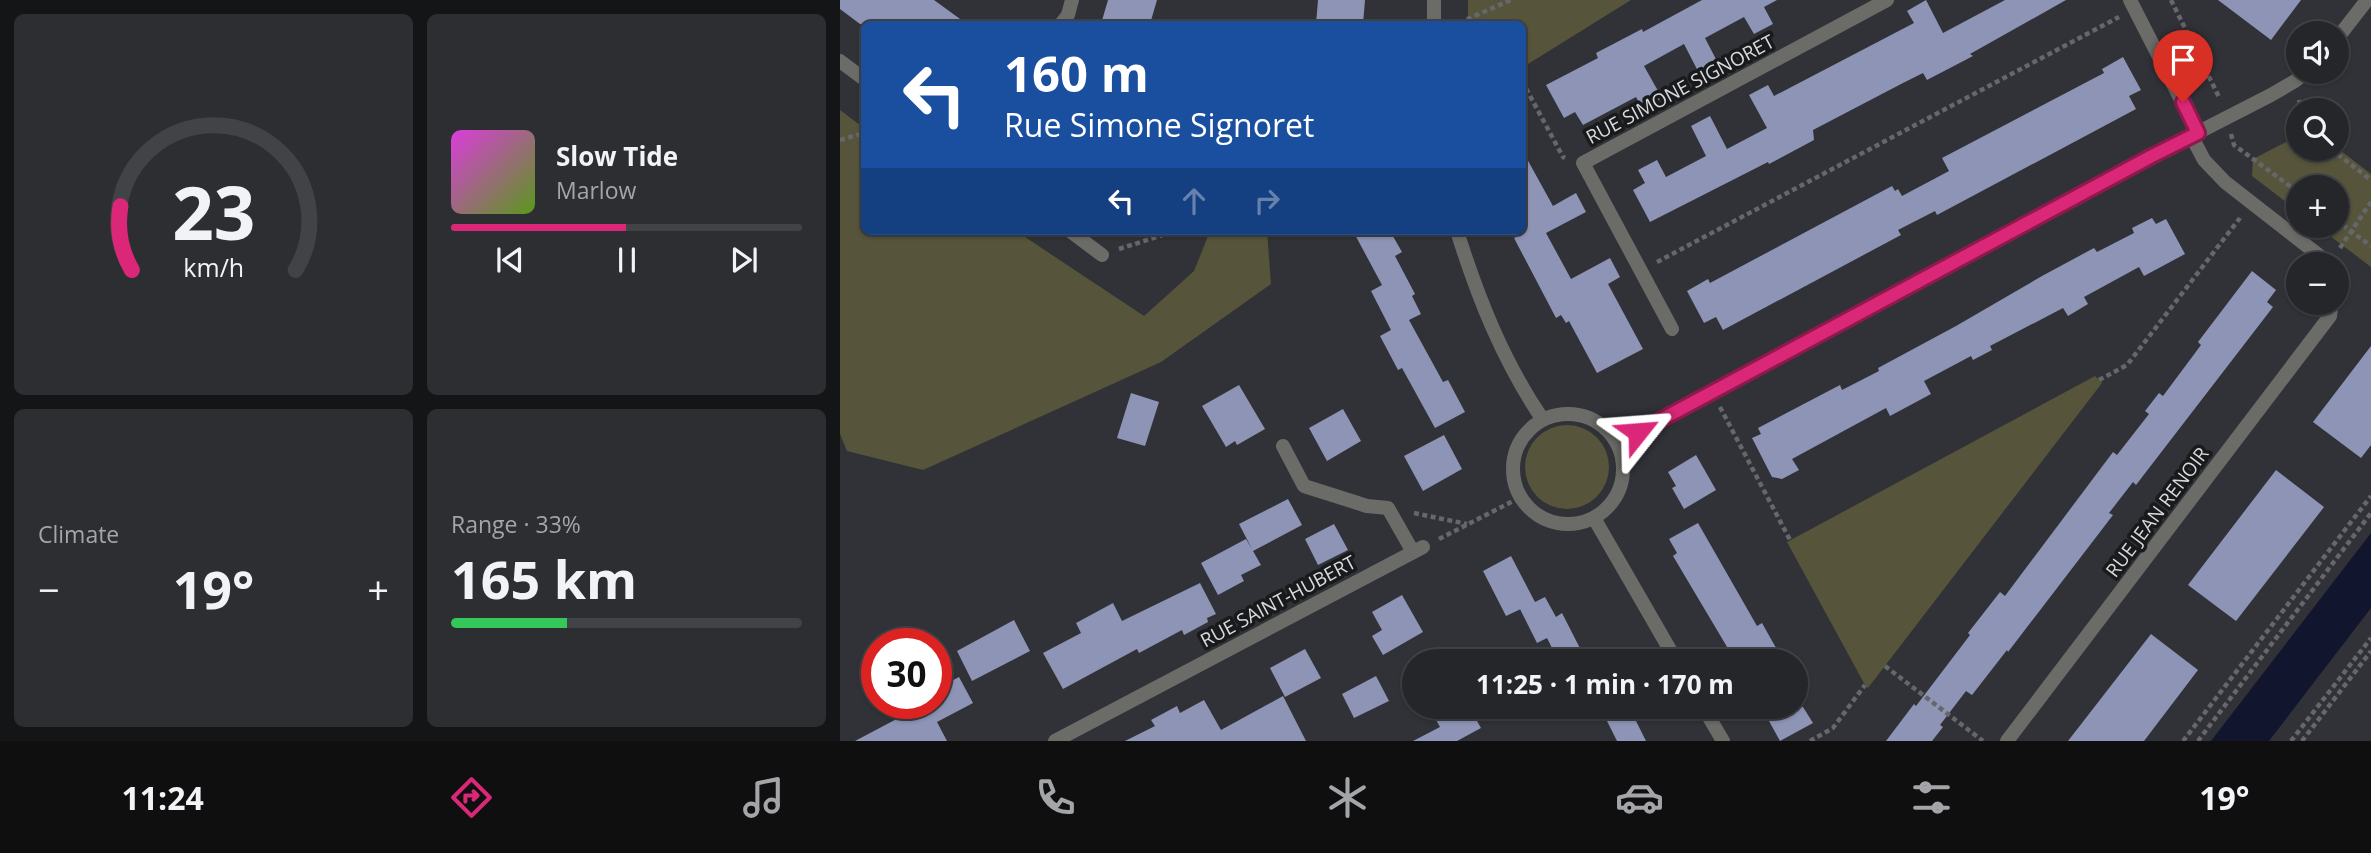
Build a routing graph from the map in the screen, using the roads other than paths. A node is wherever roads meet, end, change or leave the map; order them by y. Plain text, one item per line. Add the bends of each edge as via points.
1 (1072, 0) edge
2 (1434, 0) edge
3 (1887, 0) edge
4 (2367, 0) edge
5 (2132, 4) edge
6 (1063, 21) edge
7 (1434, 21) edge
8 (2349, 23) edge
9 (840, 61) edge
10 (861, 77) edge
11 (2291, 84) edge
12 (2195, 135) junction
13 (1075, 235) edge
14 (1458, 235) edge
15 (2314, 252) edge
16 (1102, 255) road end
17 (2330, 315) edge
18 (1672, 329) dead end
19 (1543, 420) junction
20 (1283, 446) dead end
21 (1618, 446) junction
22 (1594, 518) junction
23 (1670, 649) edge
24 (1710, 719) edge
25 (1055, 741) edge
26 (1723, 741) edge
27 (2007, 741) edge

1 - 6 street
2 - 7 street
3 - 18 street, RUE SIMONE SIGNORET via 1583,163
4 - 8 street
5 - 12 street
9 - 10 street
11 - 12 street
12 - 15 street via 2204,160 2225,182
12 - 21 street
13 - 16 street
14 - 19 street via 1491,329
17 - 27 street, RUE JEAN RENOIR
19 - 21 street via 1577,414 1594,420
19 - 22 street via 1528,430 1518,445 1514,481 1521,497 1531,510 1561,524
20 - 25 street, RUE SAINT-HUBERT via 1304,485 1367,506 1388,508 1418,550
21 - 22 street via 1623,478 1607,508
22 - 23 street
24 - 26 street

